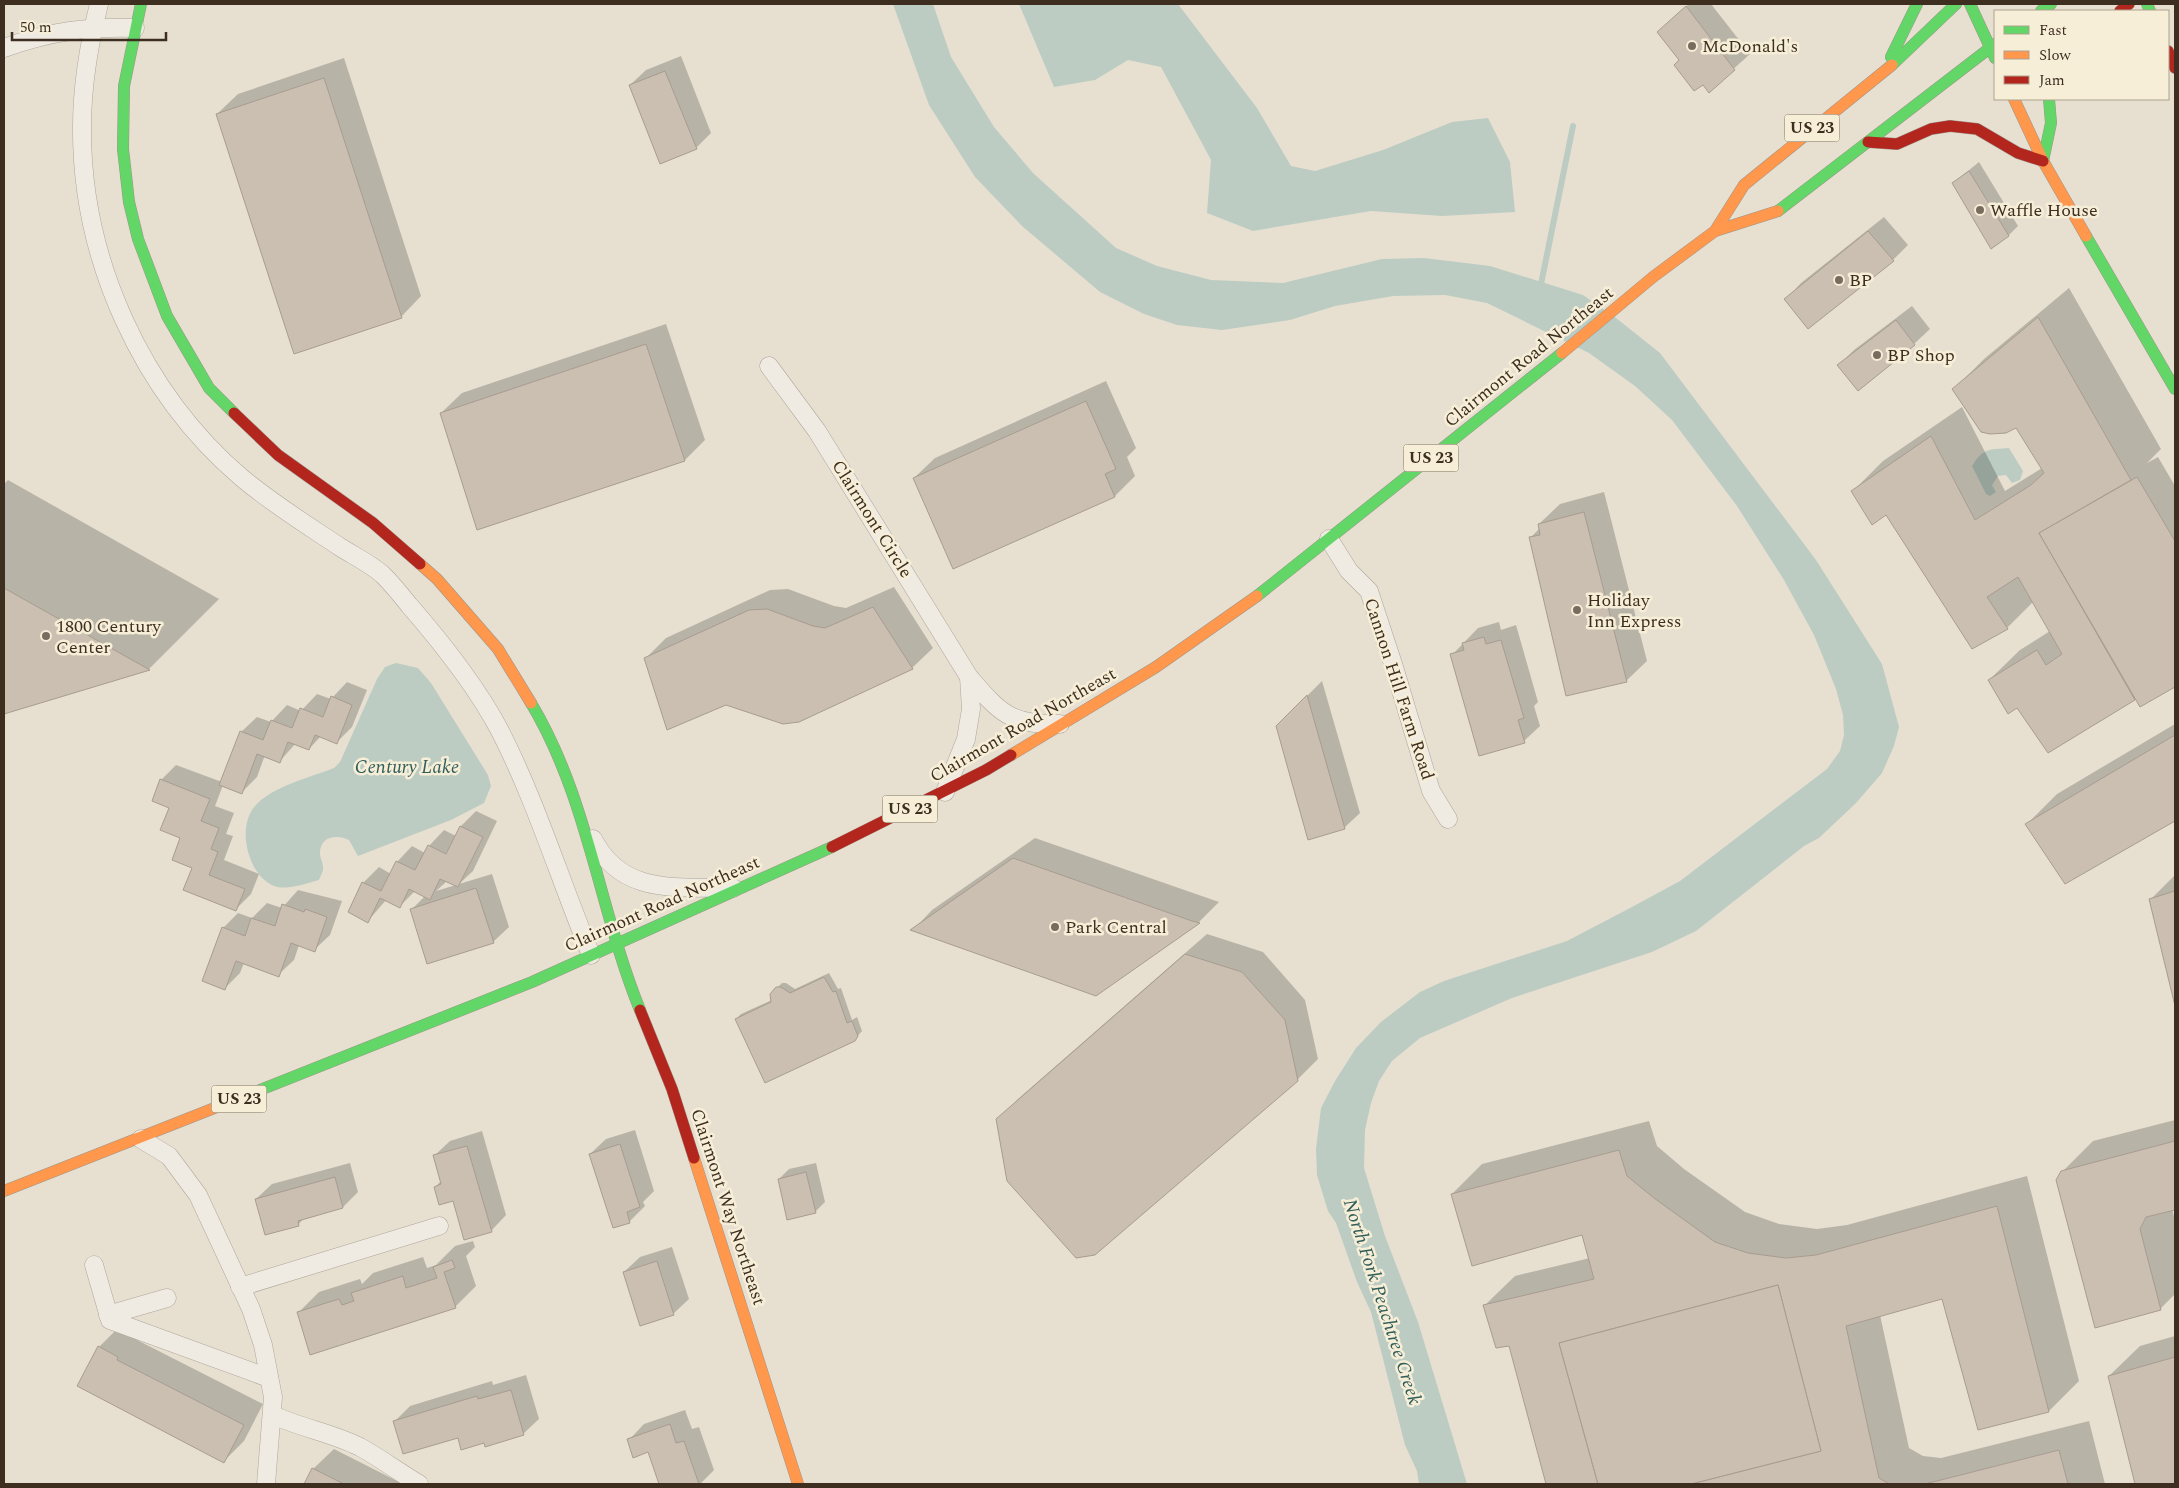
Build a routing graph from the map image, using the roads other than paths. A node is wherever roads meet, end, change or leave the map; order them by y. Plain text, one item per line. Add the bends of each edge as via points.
1 (98, 4) edge
2 (141, 4) edge
3 (1917, 4) edge
4 (1956, 4) edge
5 (1970, 4) edge
6 (93, 28) junction
7 (135, 28) junction
8 (4, 48) edge
9 (1994, 50) edge
10 (1882, 74) junction
11 (2014, 100) edge
12 (2049, 100) edge
13 (1868, 142) junction
14 (2043, 161) junction
15 (1715, 231) junction
16 (769, 366) dead end
17 (2175, 389) edge
18 (1330, 538) junction
19 (969, 677) junction
20 (1066, 723) junction
21 (945, 792) junction
22 (576, 802) junction
23 (1448, 819) dead end
24 (741, 888) junction
25 (617, 944) junction
26 (591, 955) junction
27 (141, 1139) junction
28 (4, 1192) edge
29 (439, 1226) dead end
30 (94, 1265) dead end
31 (240, 1287) junction
32 (166, 1298) dead end
33 (108, 1315) junction
34 (269, 1378) junction
35 (273, 1416) junction
36 (266, 1484) edge
37 (419, 1484) edge
38 (798, 1484) edge

1 - 6 street
2 - 7 main road, Clairmont Way Northeast
3 - 10 main road
4 - 10 main road, Clairmont Road Northeast / US 23
5 - 9 main road
6 - 7 street
6 - 8 street via 38,35
6 - 26 street via 84,82 82,122 88,206 105,273 141,354 170,400 224,462 259,492 382,574 455,661 487,708 509,750
7 - 22 main road, Clairmont Way Northeast via 124,86 125,172 138,239 176,333 209,388 257,437 403,547 449,591 485,633 508,662 533,706
9 - 13 main road, Clairmont Road Northeast / US 23
10 - 15 main road, Clairmont Road Northeast / US 23 via 1744,185
11 - 14 main road
12 - 14 main road via 2052,123
13 - 14 main road via 1897,144 1930,129 1950,126 1977,129 2018,154
13 - 15 main road, Clairmont Road Northeast / US 23 via 1777,212
14 - 17 main road
15 - 18 main road, Clairmont Road Northeast / US 23 via 1653,277 1532,378
16 - 19 street, Clairmont Circle via 817,430
18 - 20 main road, Clairmont Road Northeast / US 23 via 1274,584 1156,668
18 - 23 street, Cannon Hill Farm Road via 1349,571 1369,591 1431,791
19 - 20 street, Clairmont Circle via 996,708 1007,715 1040,724
19 - 21 street, Clairmont Circle via 971,709 966,739
20 - 21 main road, Clairmont Road Northeast / US 23
21 - 24 main road, Clairmont Road Northeast / US 23
22 - 24 street via 602,854 626,876 654,886
22 - 25 main road, Clairmont Way Northeast
24 - 25 main road, Clairmont Road Northeast / US 23
25 - 26 main road, Clairmont Road Northeast / US 23
25 - 38 main road, Clairmont Way Northeast via 626,976 672,1090
26 - 27 main road, Clairmont Road Northeast / US 23
27 - 28 main road, Clairmont Road Northeast / US 23
27 - 31 street via 169,1156 198,1195
29 - 31 street
30 - 33 street
31 - 34 street via 263,1345
32 - 33 street
33 - 34 street via 110,1320
34 - 35 street
35 - 36 street
35 - 37 street via 359,1447

